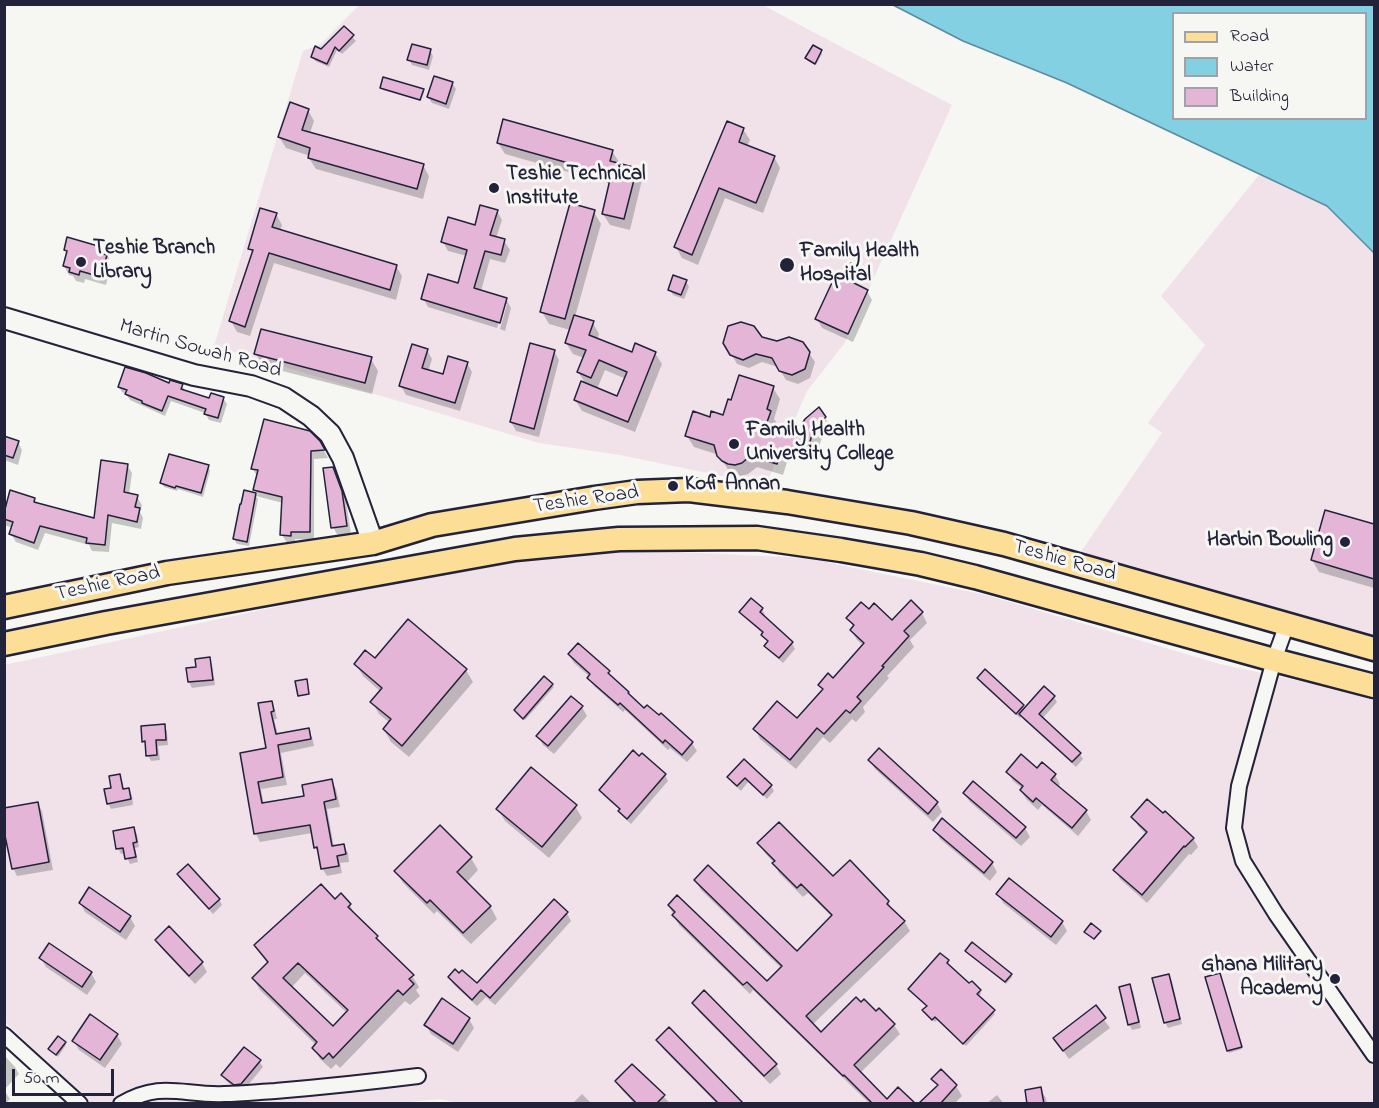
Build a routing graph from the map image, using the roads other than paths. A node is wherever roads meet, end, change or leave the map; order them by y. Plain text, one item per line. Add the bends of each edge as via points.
1 (4, 318) edge
2 (373, 543) junction
3 (4, 607) edge
4 (1287, 624) junction
5 (4, 644) edge
6 (1374, 649) edge
7 (1274, 660) junction
8 (1374, 686) edge
9 (4, 1035) edge
10 (1374, 1055) edge
11 (418, 1076) dead end
12 (80, 1104) edge
13 (121, 1104) edge

1 - 2 street, Martin Sowah Road via 284,398 330,434 346,466
2 - 3 main road, Teshie Road via 167,573
2 - 4 main road, Teshie Road via 432,525 637,492 688,490 911,523 1004,544
4 - 6 main road, Teshie Road
4 - 7 street
5 - 7 main road, Teshie Road via 516,549 619,539 757,537 975,577
7 - 8 main road, Teshie Road
7 - 10 street via 1239,786 1234,828 1243,861
9 - 12 street
11 - 13 street via 223,1095 152,1090

